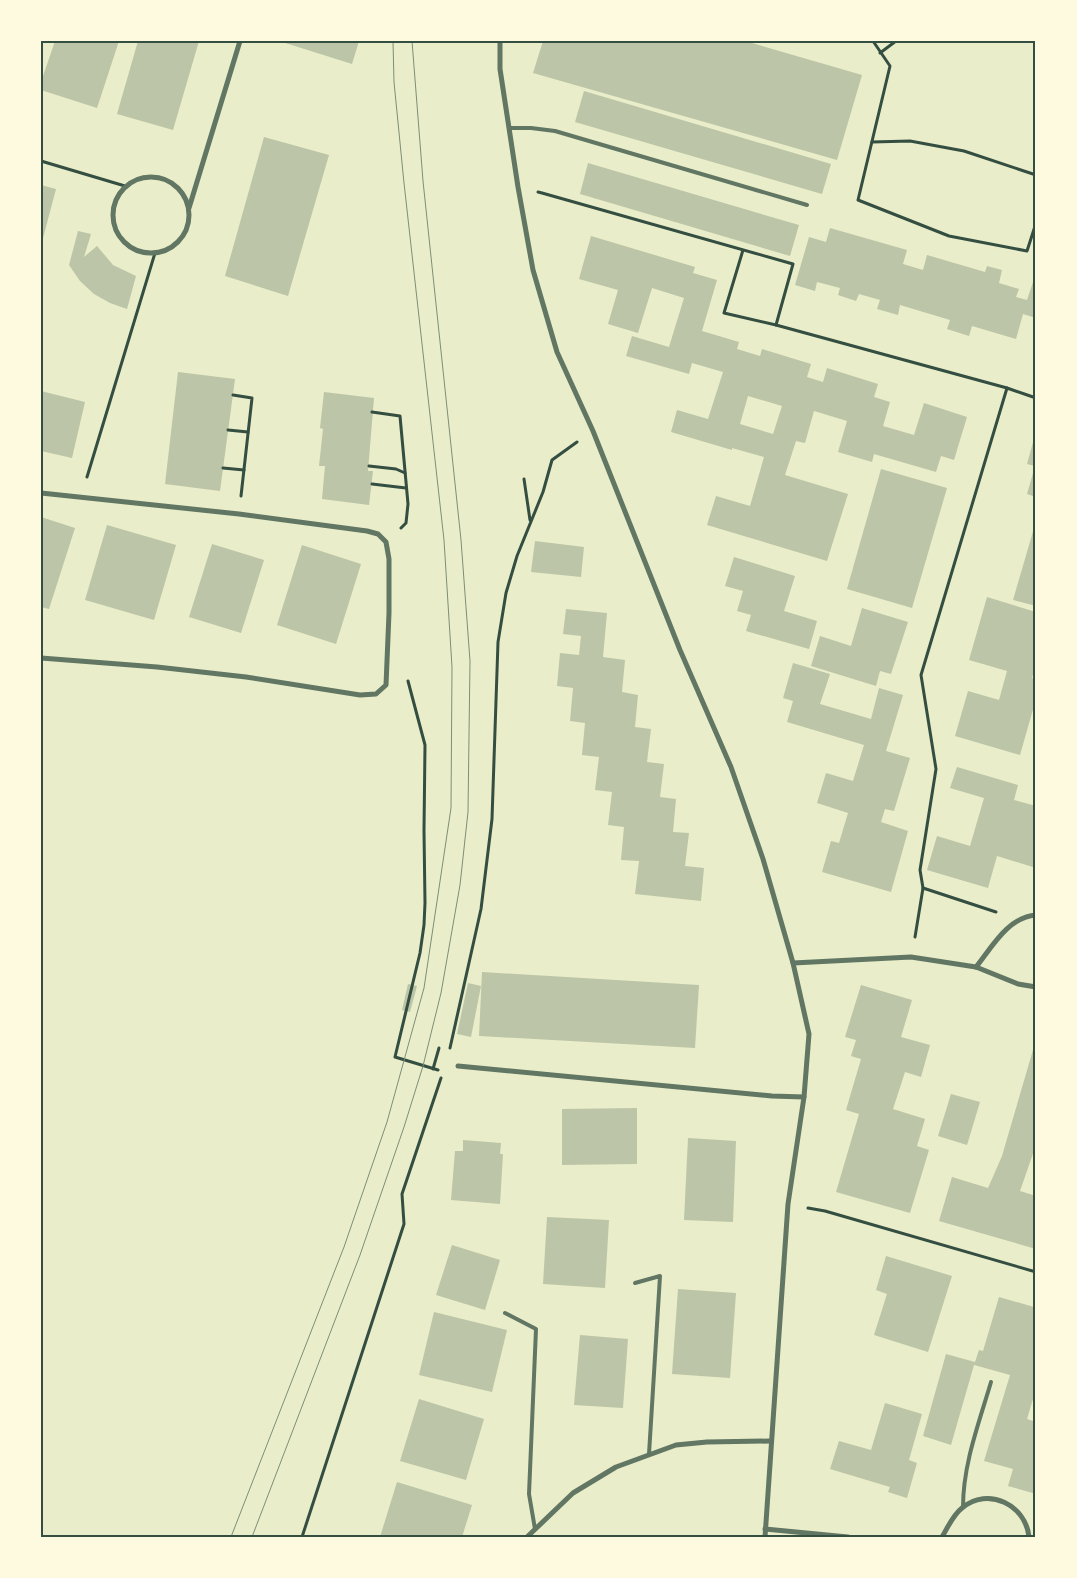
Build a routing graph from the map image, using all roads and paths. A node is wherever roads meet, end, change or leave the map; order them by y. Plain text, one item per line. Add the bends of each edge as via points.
1 (240, 41) edge
2 (500, 41) edge
3 (873, 41) edge
4 (896, 41) edge
5 (880, 52) junction
6 (509, 128) junction
7 (872, 142) junction
8 (41, 161) edge
9 (1036, 175) edge
10 (126, 186) junction
11 (518, 187) junction
12 (807, 205) dead end
13 (189, 209) junction
14 (1036, 223) edge
15 (743, 250) junction
16 (154, 253) junction
17 (776, 325) junction
18 (1006, 388) junction
19 (233, 395) dead end
20 (1036, 398) edge
21 (372, 412) dead end
22 (228, 430) dead end
23 (248, 432) junction
24 (578, 441) dead end
25 (369, 466) dead end
26 (223, 468) dead end
27 (244, 470) junction
28 (88, 473) dead end
29 (405, 473) junction
30 (524, 479) dead end
31 (372, 484) dead end
32 (406, 488) junction
33 (41, 493) edge
34 (239, 514) junction
35 (530, 520) junction
36 (386, 542) junction
37 (41, 658) edge
38 (407, 679) dead end
39 (923, 888) junction
40 (1036, 915) edge
41 (1018, 918) junction
42 (911, 957) junction
43 (793, 962) junction
44 (976, 967) junction
45 (1036, 987) edge
46 (439, 1048) dead end
47 (448, 1056) dead end
48 (458, 1066) dead end
49 (433, 1069) junction
50 (804, 1097) junction
51 (788, 1204) junction
52 (1036, 1272) edge
53 (635, 1283) dead end
54 (505, 1313) dead end
55 (991, 1382) dead end
56 (770, 1441) junction
57 (649, 1454) junction
58 (963, 1507) junction
59 (534, 1529) junction
60 (765, 1529) junction
61 (302, 1537) edge
62 (527, 1537) edge
63 (765, 1537) edge
64 (848, 1537) edge
65 (942, 1537) edge
66 (1029, 1537) edge

1 - 13 street
2 - 6 street via 500,69
3 - 5 path
4 - 5 path
5 - 7 path via 890,66
6 - 11 street
6 - 12 lane via 555,131
7 - 9 path via 910,141 964,151
7 - 14 path via 858,200 949,236 1027,251
8 - 10 path
10 - 13 street via 147,177 169,181 185,197
10 - 16 street via 113,206 116,230 131,248
11 - 15 path
11 - 43 street via 533,270 556,352 593,432 731,768 763,859
13 - 16 street via 185,233 177,243
15 - 17 path via 793,264
15 - 17 path via 724,312
16 - 28 path
17 - 18 path
18 - 20 path
18 - 39 path via 921,675 936,769 920,870
19 - 23 path via 252,398
21 - 29 path via 400,416
22 - 23 path
23 - 27 path
24 - 35 path via 552,460
25 - 29 path
26 - 27 path
27 - 34 path
29 - 32 path
30 - 35 path
31 - 32 path
32 - 36 path via 406,522
33 - 34 street
34 - 36 street via 367,531 378,534
35 - 47 path via 506,594 498,642 492,819 482,900
36 - 37 street via 390,613 386,685 376,694 360,695 157,667
38 - 49 path via 425,745 425,903 420,953 395,1057
39 - 41 path
39 - 42 path
40 - 41 street
41 - 44 street
42 - 43 street
42 - 44 street
43 - 50 street via 809,1034
44 - 45 street via 1018,984
46 - 49 path
48 - 50 street
49 - 61 path via 443,1071 402,1194 404,1224
50 - 51 street
51 - 52 path via 825,1211
51 - 56 street
53 - 57 lane via 660,1276
54 - 59 lane via 536,1328 529,1494
55 - 58 lane via 966,1467
56 - 57 street via 684,1444
56 - 60 street
57 - 59 street via 616,1467 573,1492
58 - 65 street
58 - 66 street via 988,1498 1002,1500 1023,1517
59 - 62 street
60 - 63 street
60 - 64 street

